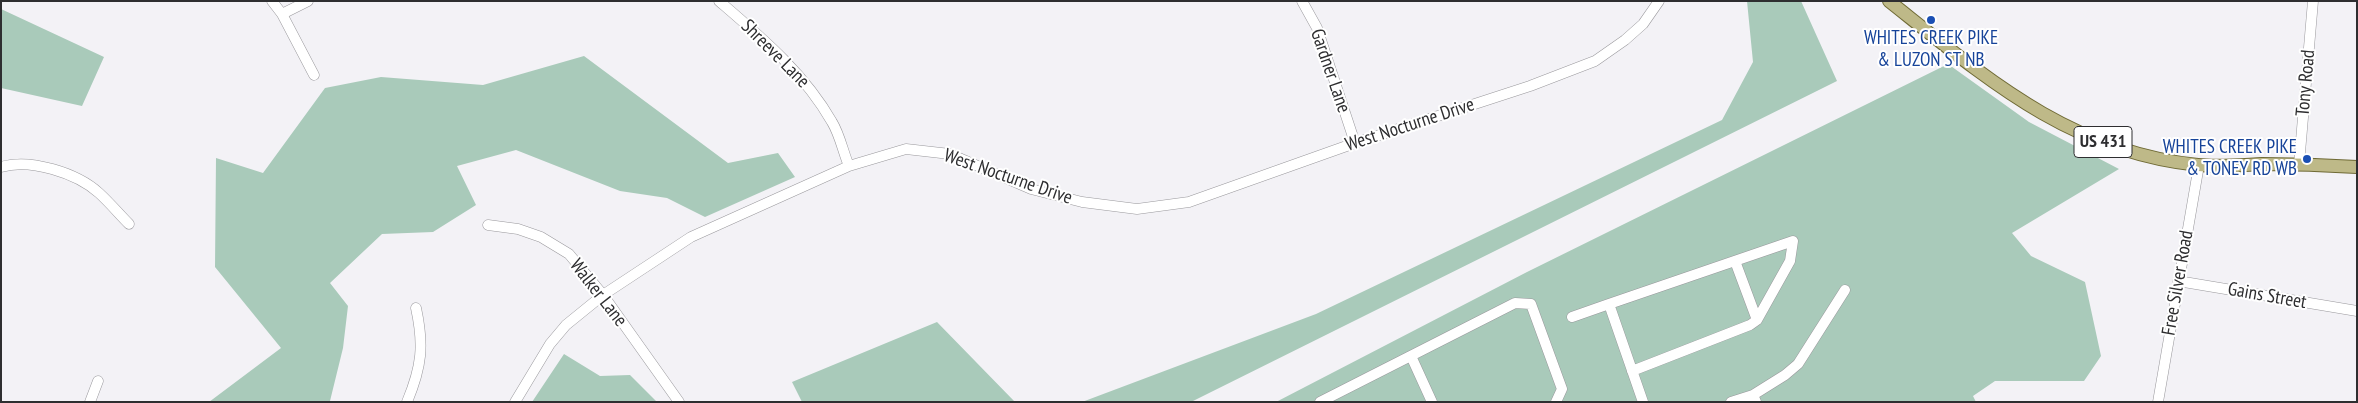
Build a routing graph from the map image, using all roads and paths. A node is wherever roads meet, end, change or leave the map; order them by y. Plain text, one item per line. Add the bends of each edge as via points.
1 (272, 1) edge
2 (308, 1) edge
3 (719, 1) edge
4 (1302, 1) edge
5 (1659, 1) edge
6 (1889, 1) edge
7 (2313, 1) edge
8 (282, 14) junction
9 (314, 75) dead end
10 (1355, 143) junction
11 (2299, 164) junction
12 (2199, 165) junction
13 (848, 166) junction
14 (1, 167) edge
15 (2357, 167) edge
16 (129, 224) dead end
17 (488, 226) dead end
18 (1735, 261) junction
19 (2178, 281) junction
20 (1845, 290) dead end
21 (603, 295) junction
22 (1608, 304) junction
23 (416, 308) dead end
24 (2357, 311) edge
25 (1572, 317) dead end
26 (1757, 320) junction
27 (1411, 356) junction
28 (1632, 371) junction
29 (98, 381) dead end
30 (1754, 398) edge
31 (90, 402) edge
32 (407, 402) edge
33 (515, 402) edge
34 (679, 402) edge
35 (1320, 402) edge
36 (1432, 402) edge
37 (1556, 402) edge
38 (1643, 402) edge
39 (1731, 402) edge
40 (2158, 402) edge

1 - 8 street
2 - 8 street
3 - 13 street, Shreeve Lane via 807,83 833,124
4 - 10 street, Gardner Lane via 1317,28
5 - 10 street, West Nocturne Drive via 1625,40 1595,61 1530,86
6 - 12 main road, US 431 via 2030,108 2067,128 2128,152
7 - 11 street, Tony Road
8 - 9 street
10 - 13 street, West Nocturne Drive via 1189,202 1137,209 1082,202 1031,189 950,154 906,149
11 - 12 main road, US 431
11 - 15 main road, US 431
12 - 19 street, Free Silver Road
13 - 21 street, West Nocturne Drive via 691,237
14 - 16 street via 25,164 75,178 98,192
17 - 21 street, Walker Lane via 518,229 541,237 569,254
18 - 22 street
18 - 26 street
18 - 26 street via 1793,241 1790,261
19 - 24 street, Gains Street
19 - 40 street, Free Silver Road
20 - 30 street via 1798,364
21 - 33 street, West Nocturne Drive via 566,325 550,344
21 - 34 street, Walker Lane
22 - 25 street
22 - 28 street
23 - 32 street via 422,335 418,376
26 - 28 street
27 - 35 street
27 - 36 street
27 - 37 street via 1515,303 1531,304 1562,388
28 - 38 street
29 - 31 street
30 - 39 street

